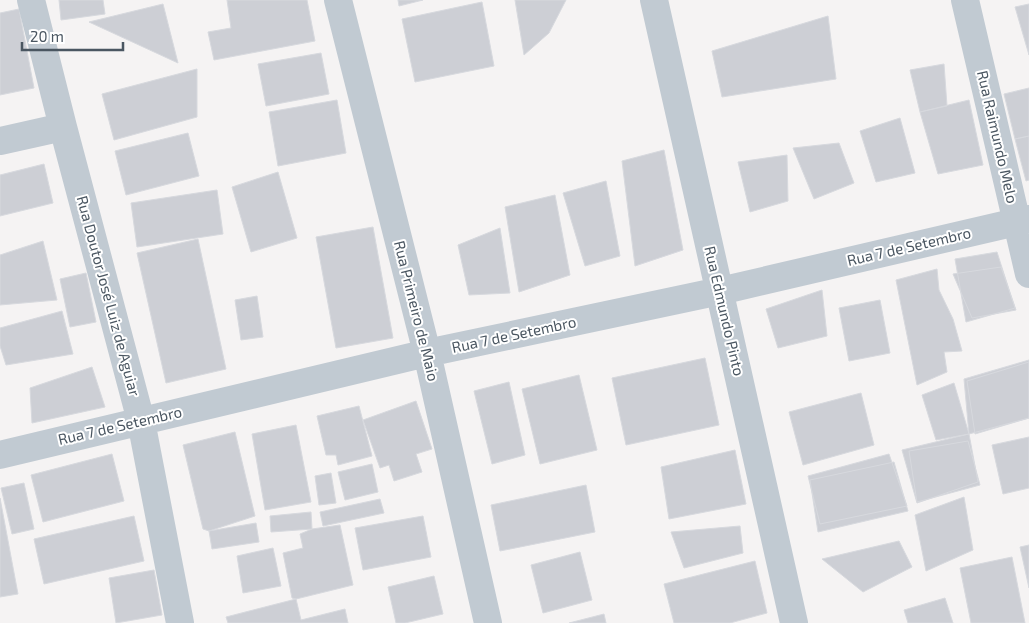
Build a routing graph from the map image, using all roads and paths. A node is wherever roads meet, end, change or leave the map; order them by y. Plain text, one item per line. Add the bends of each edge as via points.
1 (31, 0) edge
2 (338, 0) edge
3 (654, 0) edge
4 (965, 0) edge
5 (62, 127) junction
6 (0, 141) edge
7 (1023, 220) edge
8 (1029, 274) edge
9 (720, 291) junction
10 (427, 353) junction
11 (141, 421) junction
12 (0, 455) edge
13 (180, 623) edge
14 (488, 623) edge
15 (794, 623) edge

1 - 5 street, Rua Doutor José Luiz de Aguiar
2 - 10 street, Rua Primeiro de Maio
3 - 9 street, Rua Edmundo Pinto
4 - 7 street, Rua Raimundo Melo
5 - 6 street
5 - 11 street, Rua Doutor José Luiz de Aguiar
7 - 8 street, Rua Raimundo Melo
7 - 9 street, Rua 7 de Setembro
9 - 10 street, Rua 7 de Setembro
9 - 15 street, Rua Edmundo Pinto
10 - 11 street, Rua 7 de Setembro
10 - 14 street, Rua Primeiro de Maio
11 - 12 street, Rua 7 de Setembro
11 - 13 street, Rua Doutor José Luiz de Aguiar

